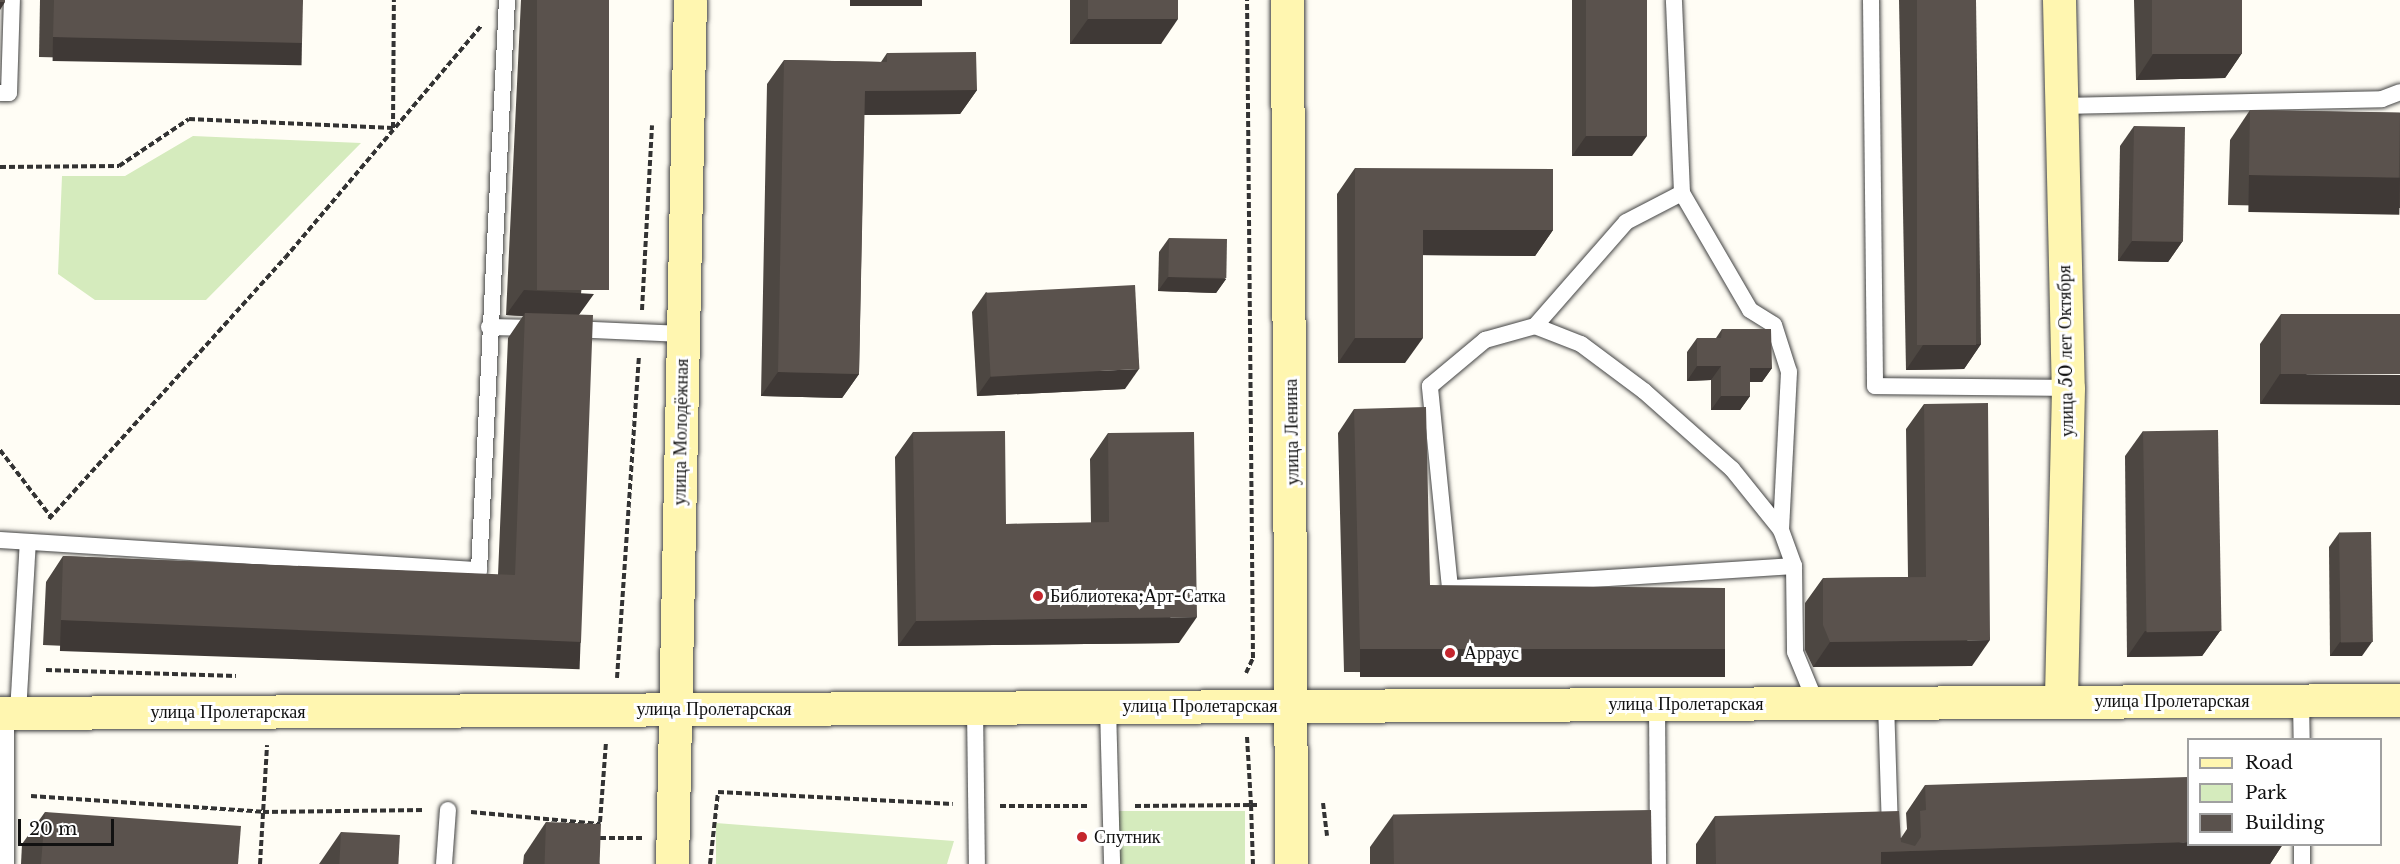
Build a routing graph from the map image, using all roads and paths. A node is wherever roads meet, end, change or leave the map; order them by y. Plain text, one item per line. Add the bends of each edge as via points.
1 (12, 0) edge
2 (394, 0) edge
3 (507, 0) edge
4 (690, 0) edge
5 (1246, 0) edge
6 (1287, 0) edge
7 (1674, 0) edge
8 (1871, 0) edge
9 (2059, 0) edge
10 (489, 17) dead end
11 (2400, 92) edge
12 (0, 93) edge
13 (2061, 106) junction
14 (393, 128) junction
15 (0, 166) edge
16 (1682, 193) junction
17 (1535, 326) junction
18 (489, 327) junction
19 (683, 334) junction
20 (2068, 388) junction
21 (0, 450) edge
22 (51, 517) junction
23 (1781, 530) junction
24 (0, 540) edge
25 (28, 542) junction
26 (1794, 566) junction
27 (1253, 658) dead end
28 (2301, 700) junction
29 (2400, 700) edge
30 (2061, 702) junction
31 (1816, 703) junction
32 (1886, 703) junction
33 (1245, 704) junction
34 (1657, 704) junction
35 (1294, 706) junction
36 (1108, 707) junction
37 (975, 708) junction
38 (609, 710) junction
39 (675, 710) junction
40 (269, 712) junction
41 (8, 713) edge
42 (2302, 738) edge
43 (6, 795) junction
44 (1327, 802) dead end
45 (1251, 805) dead end
46 (448, 810) dead end
47 (263, 812) junction
48 (600, 822) edge
49 (1327, 843) dead end
50 (2302, 846) edge
51 (6, 864) edge
52 (260, 864) edge
53 (444, 864) edge
54 (672, 864) edge
55 (977, 864) edge
56 (1112, 864) edge
57 (1291, 864) edge
58 (1658, 864) edge
59 (1891, 864) edge
60 (2302, 864) edge

1 - 12 lane via 9,93
2 - 14 path
3 - 18 lane
4 - 19 main road, улица Молодёжная
5 - 27 path
6 - 35 main road, улица Ленина
7 - 16 lane
8 - 20 lane via 1875,386
9 - 13 main road, улица 50 лет Октября
10 - 14 path
11 - 13 lane via 2382,99
13 - 20 main road, улица 50 лет Октября
14 - 15 path via 189,119 119,166
14 - 22 path via 285,258
16 - 17 lane via 1626,222
16 - 23 lane via 1750,310 1774,325 1789,372
17 - 23 lane via 1581,344 1644,391 1732,469
17 - 26 lane via 1485,340 1430,386 1450,588
18 - 19 lane
18 - 25 lane via 479,570
19 - 39 main road, улица Молодёжная
20 - 30 main road, улица 50 лет Октября
21 - 22 path
22 - 25 path
23 - 26 lane
24 - 25 lane
25 - 41 lane
26 - 31 lane via 1795,652
28 - 29 main road, улица Пролетарская
28 - 30 main road, улица Пролетарская
28 - 42 lane
30 - 32 main road, улица Пролетарская
31 - 32 main road, улица Пролетарская
31 - 34 main road, улица Пролетарская
32 - 59 lane
33 - 35 main road, улица Пролетарская
33 - 36 main road, улица Пролетарская
33 - 45 path
34 - 35 main road, улица Пролетарская
34 - 58 lane
35 - 57 main road, улица Ленина
36 - 37 main road, улица Пролетарская
36 - 56 lane
37 - 39 main road, улица Пролетарская
37 - 55 lane
38 - 39 main road, улица Пролетарская
38 - 40 main road, улица Пролетарская
38 - 48 path
39 - 54 main road, улица Молодёжная
40 - 41 main road, улица Пролетарская
40 - 47 path
41 - 43 lane
43 - 47 path
43 - 51 lane
44 - 49 path
46 - 53 lane
47 - 52 path
50 - 60 lane

